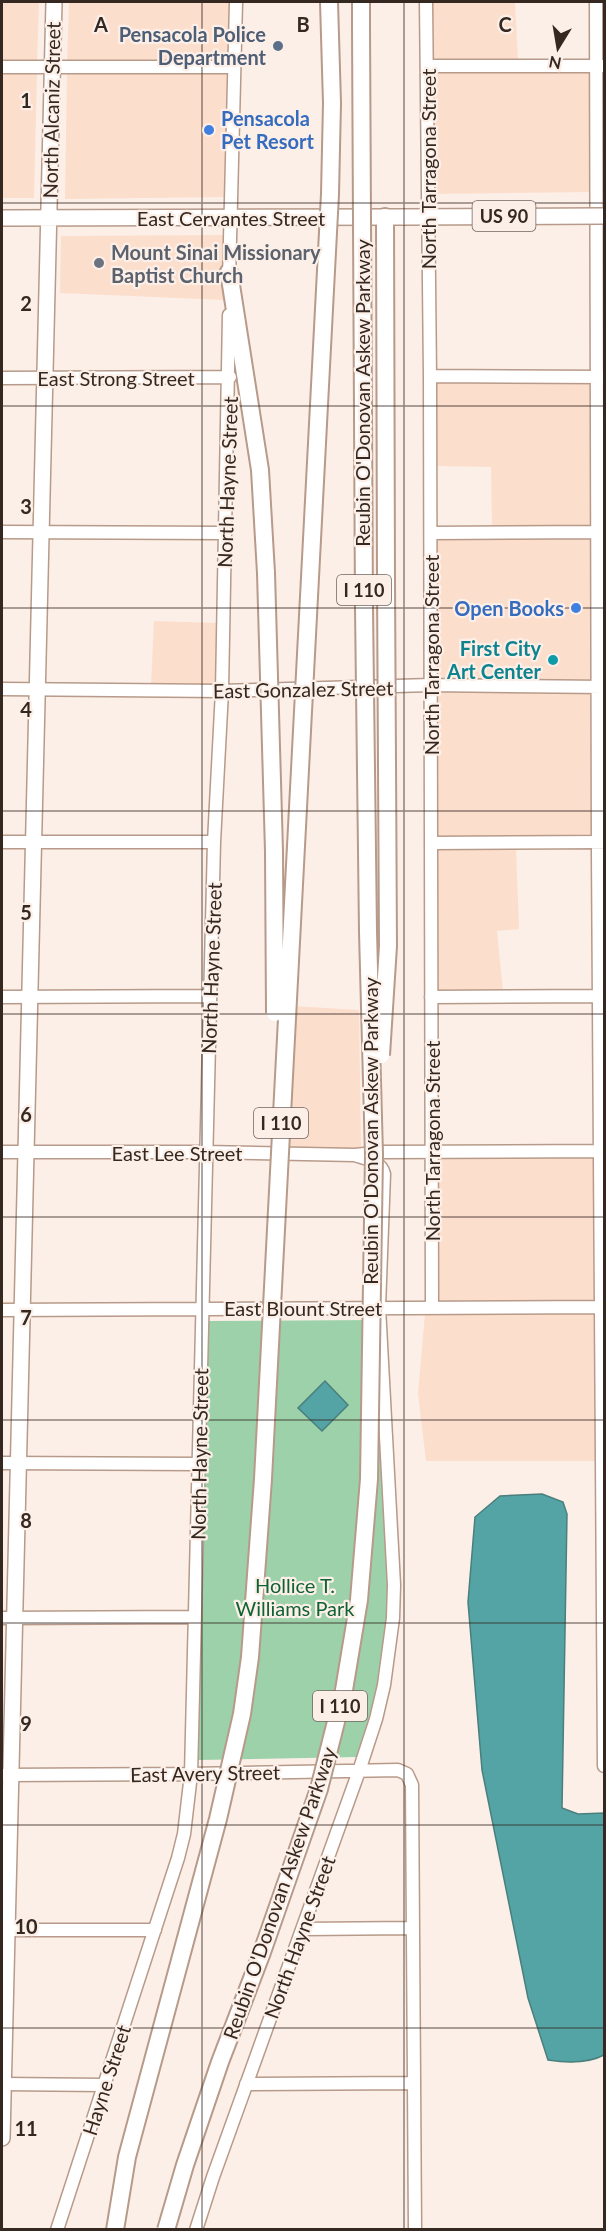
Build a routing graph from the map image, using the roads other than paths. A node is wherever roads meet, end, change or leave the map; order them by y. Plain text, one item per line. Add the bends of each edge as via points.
1 (54, 2) edge
2 (236, 2) edge
3 (329, 2) edge
4 (361, 2) edge
5 (426, 2) edge
6 (596, 2) edge
7 (427, 66) junction
8 (600, 66) edge
9 (52, 67) junction
10 (234, 67) junction
11 (2, 68) edge
12 (604, 216) edge
13 (385, 217) junction
14 (2, 218) edge
15 (48, 218) junction
16 (230, 218) junction
17 (229, 272) junction
18 (430, 376) junction
19 (230, 377) junction
20 (601, 377) edge
21 (2, 378) edge
22 (45, 378) junction
23 (2, 532) edge
24 (40, 532) junction
25 (601, 532) edge
26 (225, 533) junction
27 (431, 533) junction
28 (431, 686) junction
29 (601, 687) edge
30 (2, 689) edge
31 (36, 689) junction
32 (222, 692) junction
33 (2, 842) edge
34 (33, 842) junction
35 (214, 842) junction
36 (601, 842) edge
37 (431, 843) junction
38 (210, 996) junction
39 (602, 996) edge
40 (2, 997) edge
41 (28, 997) junction
42 (431, 997) junction
43 (602, 1151) edge
44 (2, 1152) edge
45 (25, 1152) junction
46 (205, 1152) junction
47 (432, 1152) junction
48 (355, 1155) junction
49 (374, 1155) junction
50 (275, 1233) junction
51 (379, 1307) junction
52 (603, 1307) edge
53 (432, 1308) junction
54 (203, 1309) junction
55 (2, 1310) edge
56 (21, 1310) junction
57 (603, 1462) edge
58 (9, 1463) edge
59 (199, 1464) junction
60 (195, 1617) junction
61 (7, 1618) edge
62 (604, 1766) edge
63 (359, 1771) junction
64 (191, 1774) junction
65 (5, 1775) edge
66 (413, 1928) junction
67 (303, 1929) junction
68 (4, 1930) edge
69 (154, 1930) junction
70 (414, 2083) junction
71 (2, 2084) edge
72 (246, 2084) junction
73 (104, 2085) junction
74 (2, 2138) edge
75 (57, 2229) edge
76 (115, 2229) edge
77 (166, 2229) edge
78 (196, 2229) edge
79 (415, 2229) edge

1 - 9 main road, North Alcaniz Street
2 - 10 street, North Hayne Street
3 - 50 highway, Reubin O'Donovan Askew Parkway / I 110, bridge via 330,194
4 - 49 highway, Reubin O'Donovan Askew Parkway / I 110, bridge via 364,608
5 - 7 street, North Tarragona Street
6 - 8 street
7 - 8 street
7 - 18 street, North Tarragona Street
8 - 20 street
9 - 10 street
9 - 11 street
9 - 15 main road, North Alcaniz Street
10 - 16 street, North Hayne Street
12 - 13 main road, East Cervantes Street / US 90, bridge
13 - 16 main road, East Cervantes Street / US 90
13 - 49 highway, bridge via 388,946
14 - 15 main road, East Cervantes Street / US 90
15 - 16 main road, East Cervantes Street / US 90
15 - 22 main road, North Alcaniz Street
16 - 17 street, North Hayne Street
17 - 19 street, North Hayne Street
17 - 50 highway, bridge via 260,470 266,573 275,887 271,1144
18 - 20 street
18 - 27 street, North Tarragona Street
19 - 22 street, East Strong Street
19 - 26 street, North Hayne Street
20 - 25 street
21 - 22 street, East Strong Street
22 - 24 main road, North Alcaniz Street
23 - 24 street
24 - 26 street
24 - 31 main road, North Alcaniz Street
25 - 27 street
25 - 29 street
26 - 32 street, North Hayne Street
27 - 28 street, North Tarragona Street
28 - 29 street, East Gonzalez Street
28 - 32 street, East Gonzalez Street
28 - 37 street, North Tarragona Street
29 - 36 street
30 - 31 street, East Gonzalez Street
31 - 32 street, East Gonzalez Street
31 - 34 main road, North Alcaniz Street
32 - 35 street, North Hayne Street
33 - 34 street
34 - 35 street
34 - 41 main road, North Alcaniz Street
35 - 38 street, North Hayne Street
36 - 37 street
36 - 39 street
37 - 42 street, North Tarragona Street
38 - 41 street
38 - 46 street, North Hayne Street
39 - 42 street
39 - 43 street
40 - 41 street
41 - 45 main road, North Alcaniz Street
42 - 47 street, North Tarragona Street
43 - 47 street, East Lee Street
43 - 52 street
44 - 45 street, East Lee Street
45 - 46 street, East Lee Street
45 - 56 main road, North Alcaniz Street
46 - 48 street, East Lee Street
46 - 54 street, North Hayne Street
47 - 48 street, East Lee Street
47 - 53 street, North Tarragona Street
48 - 51 street, North Hayne Street via 377,1163 384,1173
49 - 77 highway, Reubin O'Donovan Askew Parkway / I 110, bridge via 369,1479 359,1600 344,1690 319,1789 220,2062
50 - 76 highway, Reubin O'Donovan Askew Parkway / I 110, bridge via 262,1490 242,1714 218,1819 127,2157
51 - 53 street, East Blount Street
51 - 54 street, East Blount Street
51 - 63 street, North Hayne Street via 393,1618 384,1684
52 - 53 street, East Blount Street
52 - 57 street
54 - 56 street, East Blount Street
54 - 59 street, North Hayne Street
55 - 56 street, East Blount Street
56 - 58 main road, North Alcaniz Street
57 - 62 street
58 - 59 street
58 - 61 main road, North Alcaniz Street
59 - 60 street, North Hayne Street
60 - 61 street
60 - 64 street, North Hayne Street
61 - 65 main road, North Alcaniz Street
63 - 64 street, East Avery Street
63 - 66 street, East Avery Street via 398,1770 407,1774 412,1785
63 - 67 street, North Hayne Street
64 - 65 street, East Avery Street
64 - 69 street, North Hayne Street via 184,1834
65 - 68 main road, North Alcaniz Street
66 - 67 street
66 - 70 street
67 - 72 street, North Hayne Street
68 - 69 street
68 - 71 main road, North Alcaniz Street
69 - 73 street, Hayne Street
70 - 72 street
70 - 79 street
71 - 73 street
71 - 74 main road, North Alcaniz Street
72 - 78 street, North Hayne Street
73 - 75 street, Hayne Street

